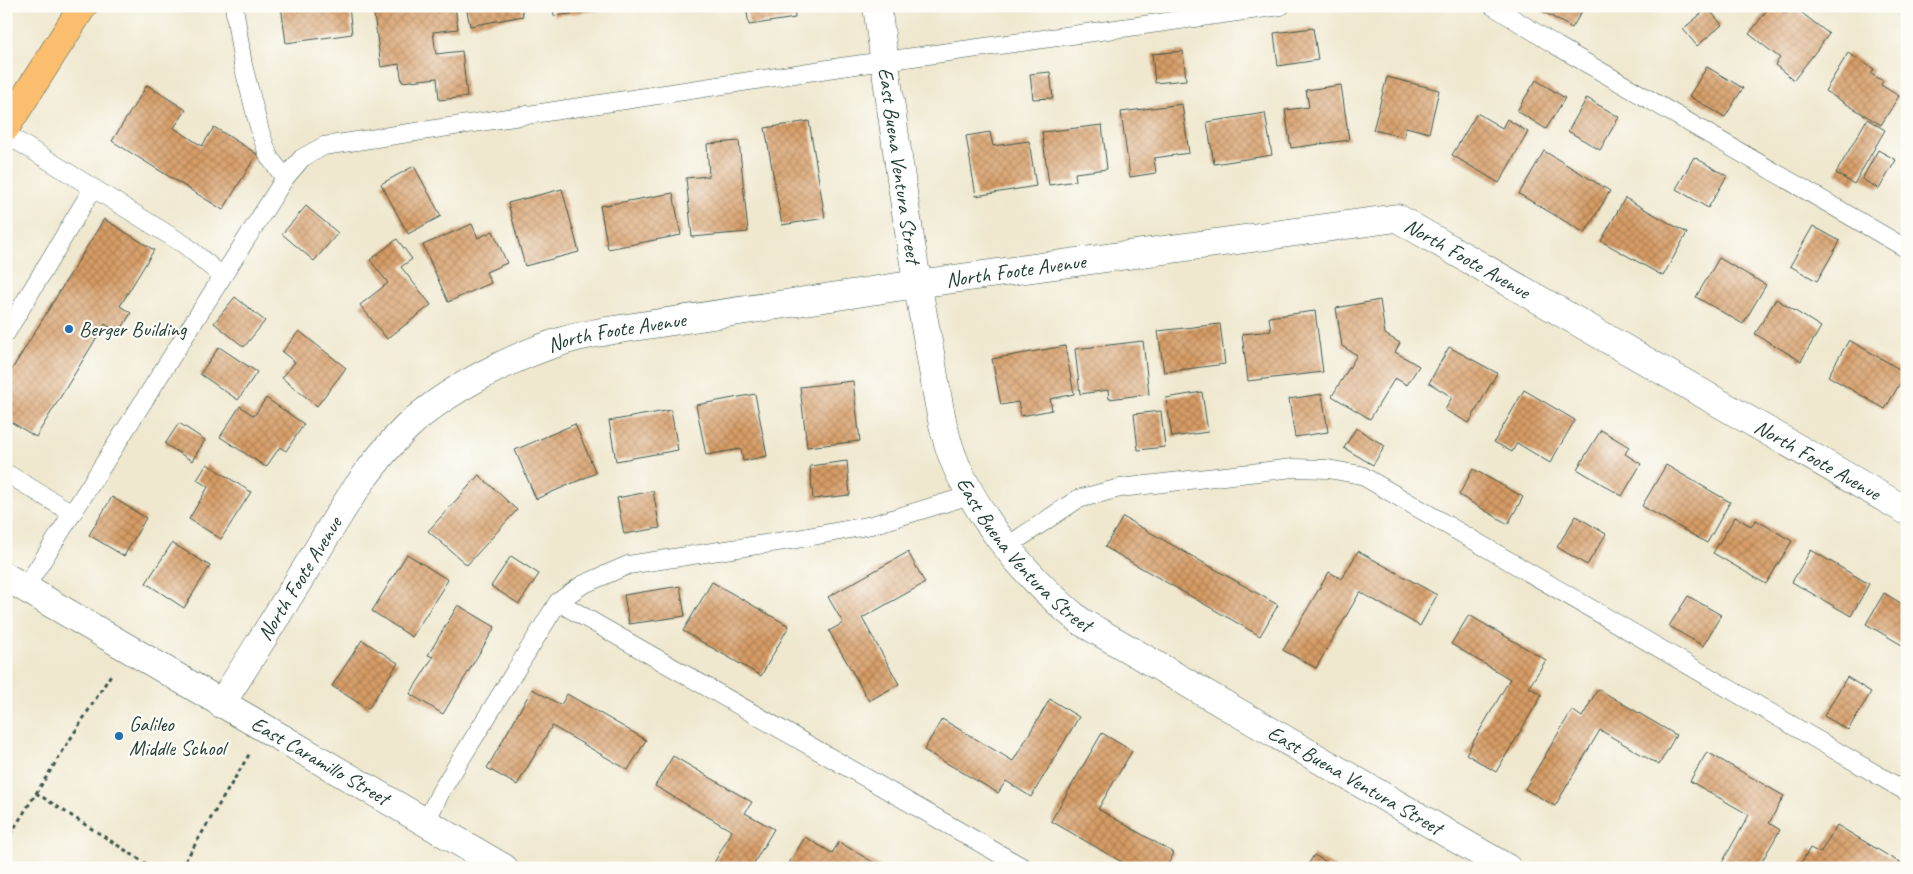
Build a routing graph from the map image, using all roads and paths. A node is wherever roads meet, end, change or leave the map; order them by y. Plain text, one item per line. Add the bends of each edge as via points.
1 (83, 6) edge
2 (234, 6) edge
3 (877, 6) edge
4 (1281, 6) edge
5 (1493, 6) edge
6 (885, 61) junction
7 (6, 127) edge
8 (6, 134) edge
9 (285, 178) junction
10 (93, 188) junction
11 (1907, 249) edge
12 (222, 276) junction
13 (917, 284) junction
14 (6, 332) edge
15 (6, 473) edge
16 (971, 495) junction
17 (1907, 511) edge
18 (72, 513) junction
19 (1006, 547) junction
20 (16, 583) edge
21 (558, 602) junction
22 (112, 672) dead end
23 (221, 704) junction
24 (250, 753) dead end
25 (1907, 792) edge
26 (36, 793) junction
27 (426, 822) junction
28 (6, 841) edge
29 (153, 868) edge
30 (181, 868) edge
31 (504, 868) edge
32 (1024, 868) edge
33 (1508, 868) edge

1 - 7 main road
2 - 9 lane via 243,65 268,157
3 - 6 street, East Buena Ventura Street
4 - 6 lane
5 - 11 lane
6 - 9 lane via 324,146 302,158
6 - 13 street, East Buena Ventura Street
8 - 10 lane
9 - 12 lane
10 - 12 lane via 185,245
10 - 14 lane
12 - 18 lane
13 - 16 street, East Buena Ventura Street via 946,439
13 - 17 street, North Foote Avenue via 1397,218
13 - 23 street, North Foote Avenue via 566,340 524,355 442,399 385,450 350,497
15 - 18 lane
16 - 19 street, East Buena Ventura Street
16 - 21 lane via 872,525 628,565 582,584
18 - 20 lane
19 - 25 lane via 1078,499 1120,488 1293,468 1328,469 1360,475
19 - 33 street, East Buena Ventura Street via 1055,601 1080,621
20 - 23 street, East Caramillo Street
21 - 27 lane via 441,791
21 - 32 lane
22 - 26 path
23 - 27 street, East Caramillo Street
24 - 30 path
26 - 28 path
26 - 29 path
27 - 31 street, East Caramillo Street

